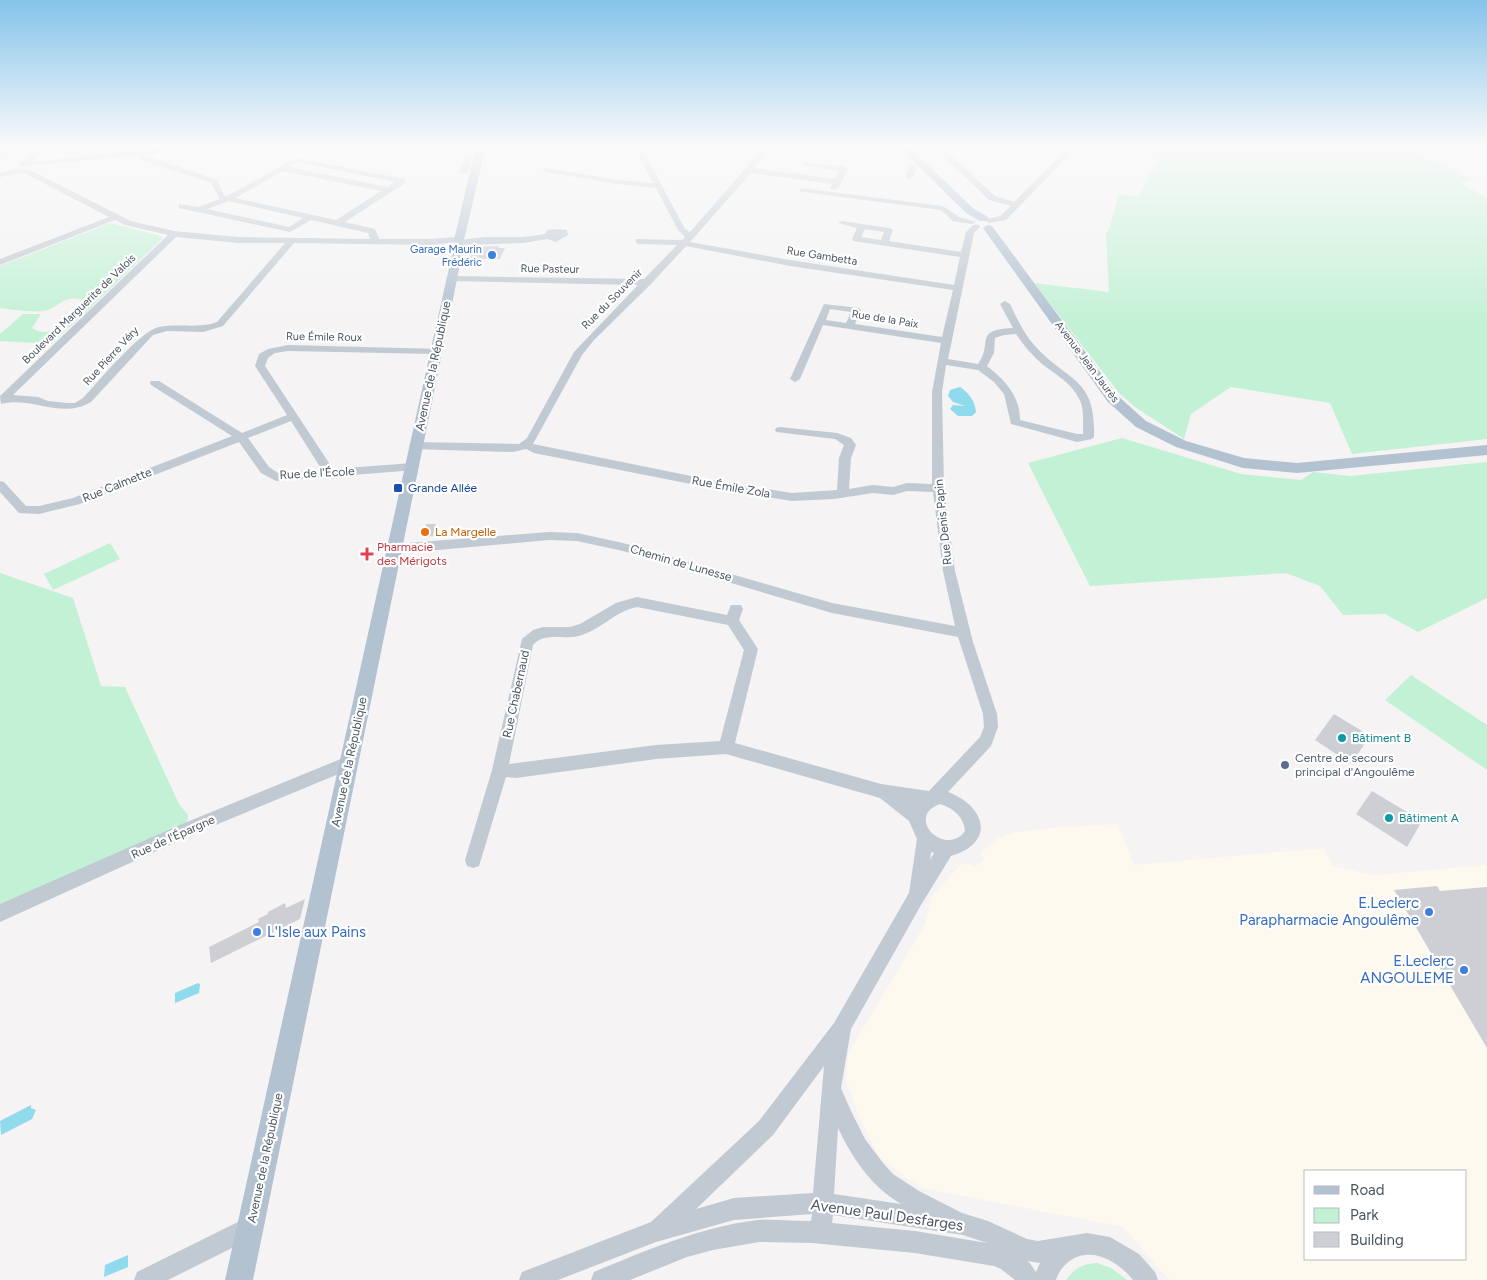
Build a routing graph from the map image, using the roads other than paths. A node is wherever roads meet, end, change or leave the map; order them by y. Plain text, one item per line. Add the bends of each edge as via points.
1 (93, 206) edge
2 (182, 206) dead end
3 (209, 206) edge
4 (258, 206) edge
5 (364, 206) edge
6 (467, 206) edge
7 (670, 206) edge
8 (718, 206) edge
9 (926, 206) edge
10 (964, 206) edge
11 (1016, 206) edge
12 (198, 210) junction
13 (115, 217) junction
14 (310, 217) junction
15 (979, 221) junction
16 (338, 223) junction
17 (842, 223) dead end
18 (862, 226) junction
19 (174, 234) junction
20 (548, 236) dead end
21 (687, 240) junction
22 (291, 241) junction
23 (375, 241) junction
24 (639, 241) dead end
25 (458, 242) junction
26 (884, 243) junction
27 (965, 255) junction
28 (0, 262) edge
29 (452, 278) junction
30 (648, 282) junction
31 (957, 288) junction
32 (1005, 304) dead end
33 (820, 322) junction
34 (850, 326) junction
35 (1020, 330) junction
36 (947, 341) junction
37 (436, 351) junction
38 (942, 361) junction
39 (981, 367) junction
40 (796, 378) dead end
41 (156, 383) dead end
42 (2, 400) edge
43 (292, 417) junction
44 (780, 430) dead end
45 (241, 437) junction
46 (527, 445) junction
47 (416, 446) junction
48 (1487, 450) edge
49 (412, 467) junction
50 (330, 473) junction
51 (0, 485) edge
52 (938, 488) junction
53 (843, 494) junction
54 (394, 549) junction
55 (963, 633) junction
56 (726, 747) junction
57 (348, 763) junction
58 (500, 770) junction
59 (951, 777) junction
60 (881, 791) junction
61 (932, 798) junction
62 (956, 802) junction
63 (916, 817) junction
64 (925, 838) junction
65 (948, 848) junction
66 (473, 860) dead end
67 (915, 899) junction
68 (0, 913) edge
69 (842, 1026) junction
70 (831, 1088) junction
71 (823, 1203) junction
72 (963, 1224) junction
73 (250, 1228) junction
74 (656, 1231) junction
75 (821, 1233) junction
76 (1071, 1246) junction
77 (145, 1280) edge
78 (239, 1280) edge
79 (530, 1280) edge
80 (602, 1280) edge
81 (1029, 1280) edge
82 (1045, 1280) edge
83 (1147, 1280) edge

1 - 13 street
2 - 12 street
3 - 12 street
4 - 14 street
5 - 16 street
6 - 25 main road, Avenue de la République
7 - 21 street
8 - 21 street, Rue du Souvenir
9 - 15 street via 943,208 956,219
10 - 15 main road, Avenue Jean Jaurès
11 - 15 street via 1003,218
12 - 14 street via 290,230
13 - 19 street
13 - 28 street
14 - 16 street
15 - 27 street, Rue Denis Papin via 970,232
15 - 48 main road, Avenue Jean Jaurès via 1113,399 1141,424 1181,444 1243,463 1297,468
16 - 23 street via 372,231
17 - 18 street
18 - 26 street via 889,230
18 - 26 street via 856,239
19 - 22 street
19 - 42 street, Boulevard Marguerite de Valois
20 - 25 street
21 - 24 street, Rue Gambetta
21 - 30 street, Rue du Souvenir
21 - 31 street, Rue Gambetta via 790,263
22 - 23 street
22 - 42 street, Rue Pierre Véry via 220,324 213,328 158,329 150,333 87,400 77,406 46,404 38,400
23 - 25 street
25 - 29 main road, Avenue de la République
26 - 27 street
27 - 31 street, Rue Denis Papin
29 - 30 street, Rue Pasteur
29 - 37 main road, Avenue de la République
30 - 46 street, Rue du Souvenir via 606,321 578,354
31 - 36 street, Rue Denis Papin
32 - 35 street
33 - 34 street, Rue de la Paix
33 - 34 street via 827,306 856,310
33 - 40 street
34 - 36 street, Rue de la Paix
35 - 39 street via 990,335 986,363
35 - 39 street via 1031,348 1072,380 1088,403 1088,437 1077,438 1015,422 1009,394
36 - 38 street, Rue Denis Papin
37 - 43 street, Rue Émile Roux via 288,348 267,353 261,358 260,366
37 - 47 main road, Avenue de la République
38 - 39 street
38 - 52 street, Rue Denis Papin via 937,392
41 - 45 street
43 - 45 street, Rue Calmette
43 - 50 street, Rue Émile Roux
44 - 53 street via 847,440 850,445 845,458
45 - 50 street, Rue de l'École via 265,470 276,477
45 - 51 street, Rue Calmette via 76,501 39,510 23,510
46 - 47 street via 513,448
46 - 53 street, Rue Émile Zola via 534,449 771,494 792,497
47 - 49 main road, Avenue de la République
49 - 50 street, Rue de l'École
49 - 54 main road, Avenue de la République
52 - 53 street, Rue Émile Zola via 874,489
52 - 55 street, Rue Denis Papin via 949,571
54 - 55 street, Chemin de Lunesse via 549,536 572,537 623,547 832,608
54 - 57 main road, Avenue de la République
55 - 59 street, Rue Denis Papin via 990,714 991,727 986,741
56 - 58 street
56 - 58 street, Rue Chabernaud via 751,649 734,615 626,603 577,630 532,635 527,642
56 - 60 street
57 - 68 street, Rue de l'Épargne
57 - 73 main road, Avenue de la République
58 - 66 street, Rue Chabernaud
59 - 61 street, Rue Denis Papin
59 - 62 street
60 - 61 street
60 - 63 street
61 - 62 street via 948,798
61 - 63 street via 922,805
62 - 65 street via 969,814 972,831 964,844
63 - 64 street
64 - 65 street via 939,847
64 - 67 street
65 - 67 street
67 - 69 street
69 - 70 street
69 - 74 street via 766,1128
70 - 71 street
70 - 72 street via 860,1150 883,1178 898,1190
71 - 72 street, Avenue Paul Desfarges
71 - 74 street, Avenue Paul Desfarges via 734,1209
71 - 75 street
72 - 76 street, Avenue Paul Desfarges via 1026,1250 1038,1252
73 - 77 street
73 - 78 main road, Avenue de la République
74 - 79 street, Avenue Paul Desfarges
75 - 80 street, Avenue Paul Desfarges via 759,1231 713,1239
75 - 81 street, Avenue Paul Desfarges via 994,1254 1009,1261
76 - 82 street via 1056,1257
76 - 83 street via 1089,1243 1108,1247 1127,1258

